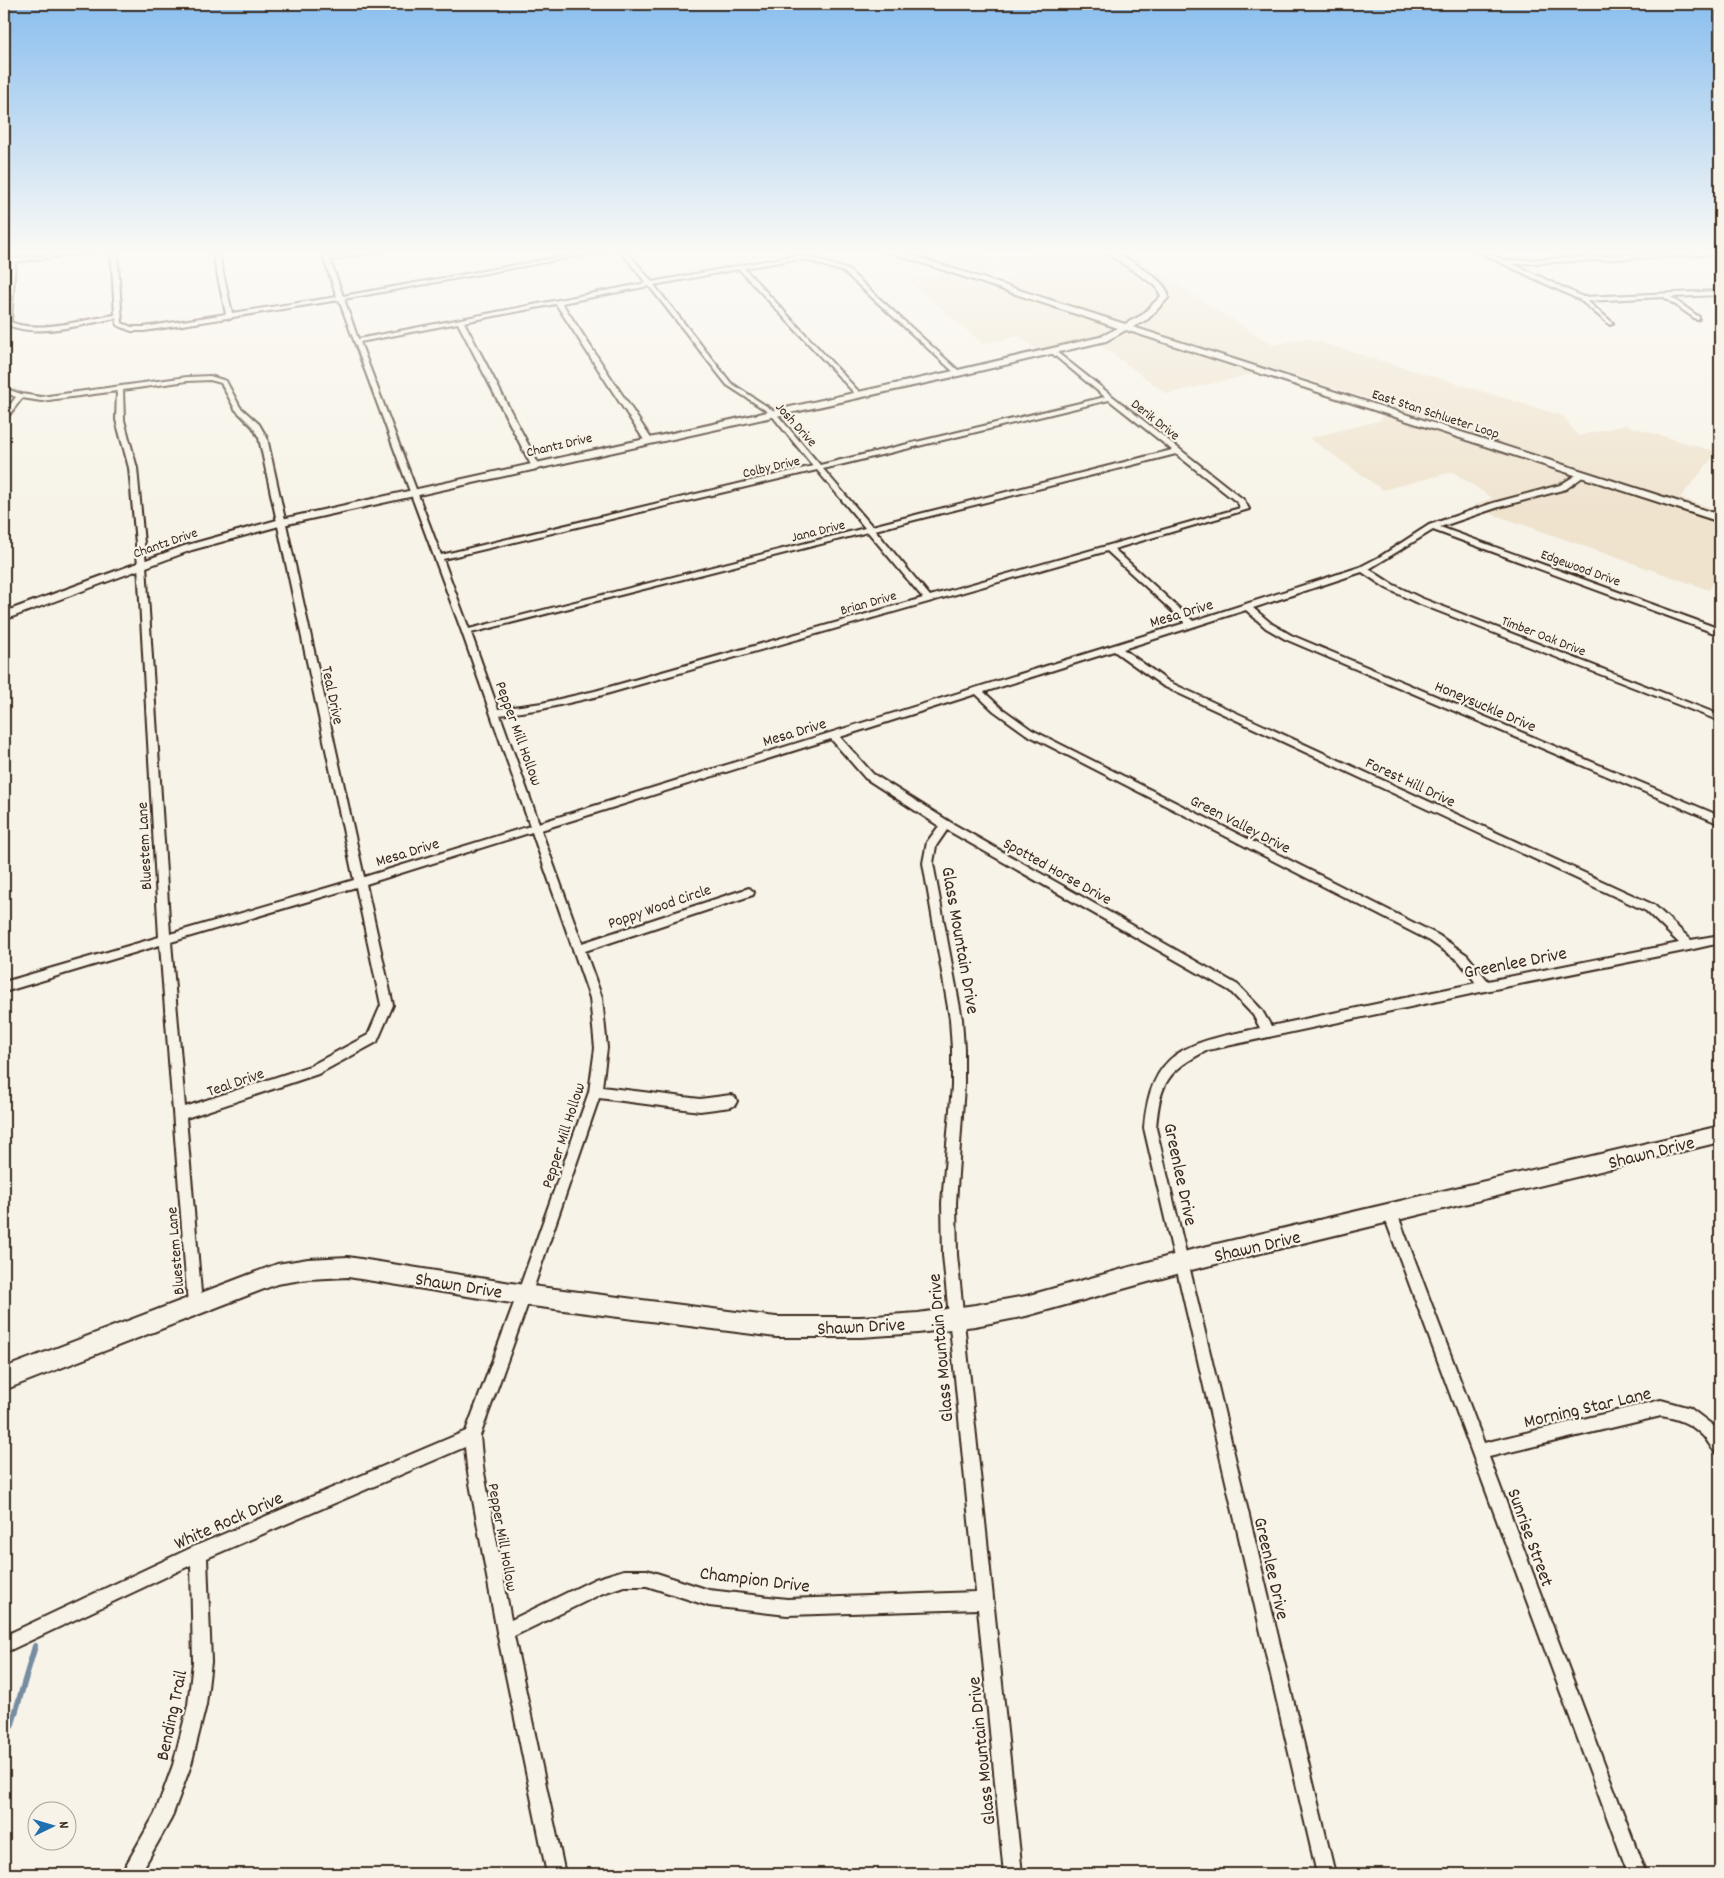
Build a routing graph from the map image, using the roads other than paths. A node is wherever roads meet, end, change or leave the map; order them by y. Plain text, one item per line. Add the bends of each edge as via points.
1 (355, 338) edge
2 (373, 338) edge
3 (469, 338) edge
4 (581, 338) edge
5 (692, 338) edge
6 (806, 338) edge
7 (919, 338) edge
8 (1105, 338) edge
9 (1159, 338) edge
10 (1169, 338) edge
11 (1102, 339) junction
12 (356, 341) junction
13 (1173, 342) junction
14 (1052, 351) junction
15 (958, 373) junction
16 (120, 388) junction
17 (4, 390) edge
18 (859, 394) junction
19 (20, 396) junction
20 (1110, 398) junction
21 (772, 412) junction
22 (4, 418) edge
23 (648, 440) junction
24 (1176, 451) junction
25 (535, 465) junction
26 (818, 468) junction
27 (1581, 474) junction
28 (412, 492) junction
29 (1245, 507) joint
30 (1720, 519) edge
31 (280, 522) junction
32 (1432, 527) junction
33 (870, 529) junction
34 (1110, 549) junction
35 (438, 558) junction
36 (142, 565) junction
37 (1363, 569) junction
38 (928, 599) junction
39 (1247, 607) junction
40 (4, 616) edge
41 (1191, 624) junction
42 (466, 632) junction
43 (1720, 632) edge
44 (1116, 648) junction
45 (978, 691) junction
46 (495, 713) junction
47 (1720, 718) edge
48 (833, 735) junction
49 (1720, 820) edge
50 (946, 825) junction
51 (536, 826) junction
52 (360, 882) junction
53 (749, 892) dead end
54 (165, 939) junction
55 (1720, 940) edge
56 (1689, 946) junction
57 (580, 948) junction
58 (1485, 986) junction
59 (4, 987) edge
60 (1268, 1031) junction
61 (595, 1092) junction
62 (731, 1101) dead end
63 (179, 1115) junction
64 (1720, 1134) edge
65 (1390, 1214) junction
66 (1181, 1263) junction
67 (524, 1294) junction
68 (195, 1304) junction
69 (956, 1319) junction
70 (4, 1379) edge
71 (472, 1436) junction
72 (1720, 1447) edge
73 (1479, 1452) junction
74 (199, 1553) junction
75 (985, 1600) junction
76 (505, 1632) junction
77 (4, 1645) edge
78 (130, 1874) edge
79 (556, 1874) edge
80 (1013, 1874) edge
81 (1326, 1874) edge
82 (1637, 1874) edge

1 - 12 street, Pepper Mill Hollow
2 - 12 street
3 - 25 street
4 - 23 street
5 - 21 street, Josh Drive via 729,384
6 - 18 street
7 - 15 street
8 - 11 street, Chantz Drive
9 - 13 street, East Stan Schlueter Loop
10 - 13 street
11 - 13 street
11 - 14 street, Chantz Drive
12 - 28 street, Pepper Mill Hollow
13 - 27 street, East Stan Schlueter Loop
14 - 15 street, Chantz Drive
14 - 20 street, Derik Drive
15 - 18 street, Chantz Drive
16 - 19 street, Teal Drive via 49,398
16 - 31 street, Teal Drive via 200,378 224,382 237,408 256,426 263,438
16 - 36 street, Bluestem Lane via 120,420 133,468
17 - 19 street, Teal Drive
18 - 21 street, Chantz Drive
19 - 22 street
20 - 24 street, Derik Drive
20 - 26 street, Colby Drive
21 - 23 street, Chantz Drive
21 - 26 street, Josh Drive
23 - 25 street, Chantz Drive
24 - 29 street, Derik Drive
24 - 33 street, Jana Drive
25 - 28 street, Chantz Drive
26 - 33 street, Josh Drive
26 - 35 street, Colby Drive
27 - 30 street, East Stan Schlueter Loop
27 - 32 street, Mesa Drive via 1564,486
28 - 31 street, Chantz Drive
28 - 35 street, Pepper Mill Hollow
29 - 34 street, Brian Drive via 1245,510
31 - 36 street, Chantz Drive via 188,548
31 - 52 street, Teal Drive
32 - 37 street, Mesa Drive
32 - 43 street, Edgewood Drive
33 - 38 street, Josh Drive
33 - 42 street, Jana Drive
34 - 38 street, Brian Drive
34 - 41 street
35 - 42 street, Pepper Mill Hollow
36 - 40 street, Chantz Drive
36 - 54 street, Bluestem Lane
37 - 39 street, Mesa Drive
37 - 47 street, Timber Oak Drive via 1418,600
38 - 46 street, Brian Drive via 596,694
39 - 41 street, Mesa Drive
39 - 49 street, Honeysuckle Drive via 1288,637
41 - 44 street, Mesa Drive
42 - 46 street, Pepper Mill Hollow
44 - 45 street, Mesa Drive
44 - 56 street, Forest Hill Drive via 1166,684 1650,908
45 - 48 street, Mesa Drive
45 - 58 street, Green Valley Drive via 1029,732 1434,938 1463,958
46 - 51 street, Pepper Mill Hollow
48 - 50 street, Spotted Horse Drive via 869,776
48 - 51 street, Mesa Drive
50 - 60 street, Spotted Horse Drive via 1234,988 1257,1012
50 - 69 street, Glass Mountain Drive via 929,848 928,863 956,1019 958,1049 949,1203
51 - 52 street, Mesa Drive
51 - 57 street, Pepper Mill Hollow
52 - 54 street, Mesa Drive
52 - 63 street, Teal Drive via 387,1005 373,1038 314,1070
53 - 57 street, Poppy Wood Circle
54 - 59 street, Mesa Drive
54 - 63 street, Bluestem Lane
55 - 56 street, Greenlee Drive
56 - 58 street, Greenlee Drive
57 - 61 street, Pepper Mill Hollow via 596,998 600,1024 601,1048
58 - 60 street, Greenlee Drive
60 - 66 street, Greenlee Drive via 1206,1045 1167,1069 1157,1086 1150,1128
61 - 62 street via 700,1106
61 - 67 street, Pepper Mill Hollow
63 - 68 street, Bluestem Lane
64 - 65 street, Shawn Drive
65 - 66 street, Shawn Drive
65 - 73 street, Sunrise Street
66 - 69 street, Shawn Drive via 1006,1310
66 - 81 street, Greenlee Drive
67 - 68 street, Shawn Drive via 348,1267 277,1274
67 - 69 street, Shawn Drive via 776,1327 852,1327
67 - 71 street, Pepper Mill Hollow
68 - 70 street, Shawn Drive
69 - 75 street, Glass Mountain Drive
71 - 74 street, White Rock Drive
71 - 76 street, Pepper Mill Hollow
72 - 73 street, Morning Star Lane via 1710,1432 1685,1413 1661,1408
73 - 82 street, Sunrise Street
74 - 77 street, White Rock Drive
74 - 78 street, Bending Trail via 202,1662 196,1705 182,1765 162,1819
75 - 76 street, Champion Drive via 787,1607 708,1598 647,1578 624,1578 601,1585
75 - 80 street, Glass Mountain Drive
76 - 79 street, Pepper Mill Hollow

